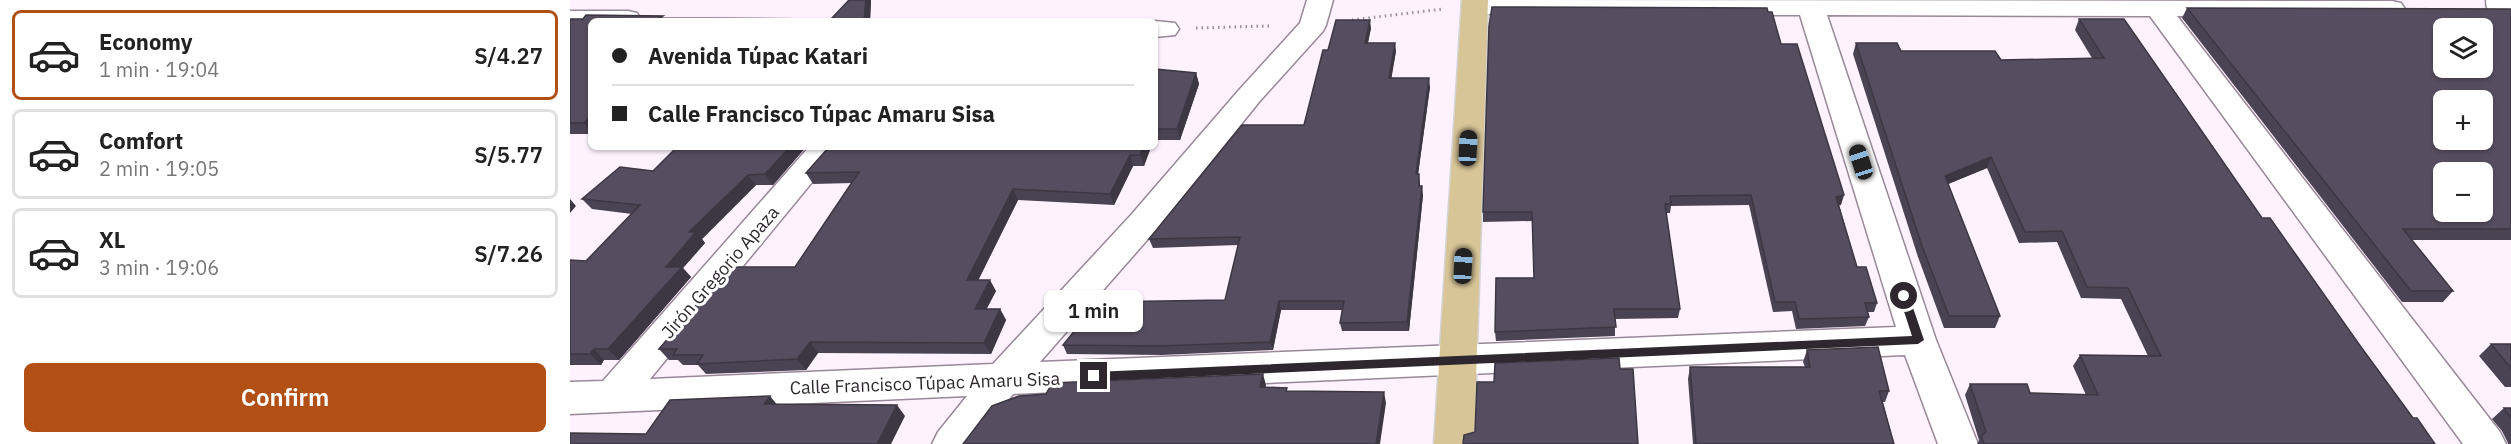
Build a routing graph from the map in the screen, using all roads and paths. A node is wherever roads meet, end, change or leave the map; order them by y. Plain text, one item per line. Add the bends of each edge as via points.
1 (1320, 0) edge
2 (1475, 3) edge
3 (1810, 4) edge
4 (2153, 4) edge
5 (2416, 9) edge
6 (571, 19) edge
7 (588, 19) edge
8 (823, 150) edge
9 (1918, 340) junction
10 (1459, 361) junction
11 (1002, 380) junction
12 (613, 396) junction
13 (570, 398) edge
14 (952, 444) edge
15 (1454, 444) edge
16 (1958, 444) edge
17 (2486, 444) edge

1 - 11 street via 1313,25
2 - 3 street
2 - 10 main road
3 - 4 street
3 - 9 street
4 - 5 street
4 - 17 street
6 - 7 street
8 - 12 street, Jirón Gregorio Apaza
9 - 10 street, Calle Francisco Túpac Amaru Sisa
9 - 16 street
10 - 11 street, Calle Francisco Túpac Amaru Sisa
10 - 15 main road
11 - 12 street, Calle Francisco Túpac Amaru Sisa
11 - 14 street
12 - 13 street, Calle Francisco Túpac Amaru Sisa

